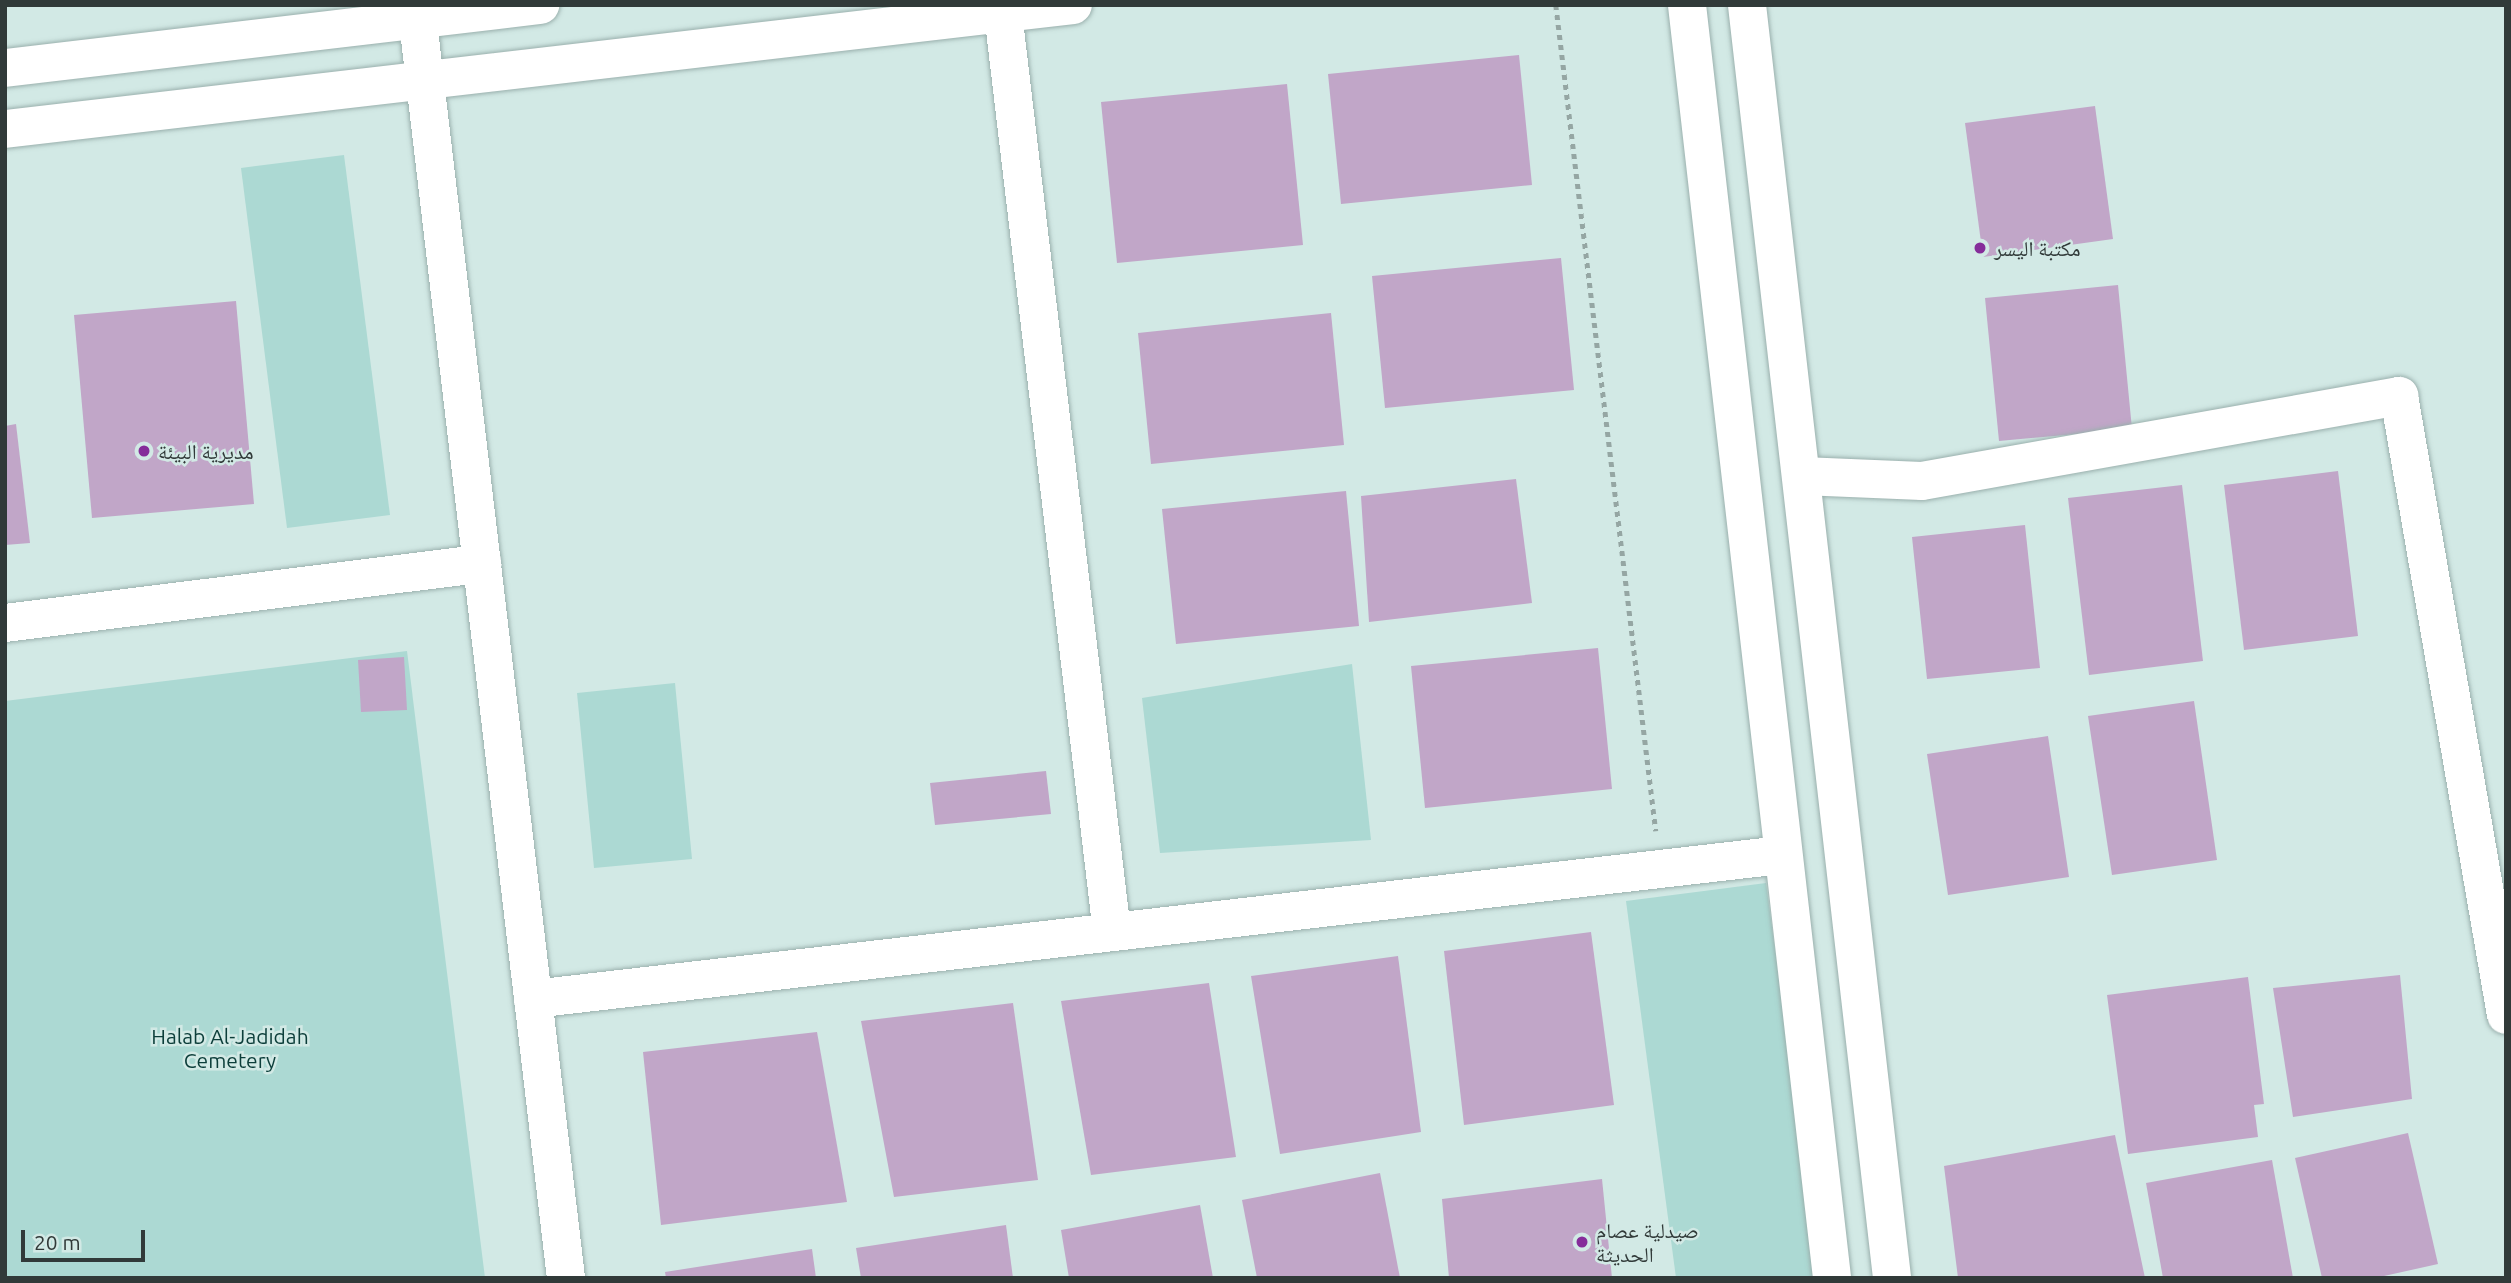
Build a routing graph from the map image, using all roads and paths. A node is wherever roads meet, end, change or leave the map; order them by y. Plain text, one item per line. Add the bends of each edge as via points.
1 (540, 5) edge
2 (1073, 5) edge
3 (1556, 5) edge
4 (1687, 5) edge
5 (1747, 5) edge
6 (417, 12) edge
7 (1003, 13) junction
8 (5, 68) edge
9 (425, 80) junction
10 (5, 129) edge
11 (1802, 476) junction
12 (482, 564) junction
13 (5, 623) edge
14 (1782, 855) junction
15 (1661, 869) junction
16 (2497, 913) edge
17 (1112, 932) junction
18 (533, 999) junction
19 (2506, 1015) edge
20 (566, 1278) edge
21 (1832, 1278) edge
22 (1892, 1278) edge

1 - 6 street
2 - 7 street
3 - 15 path
4 - 14 street
5 - 11 street
6 - 8 street
6 - 9 street
7 - 9 street
7 - 17 street
9 - 10 street
9 - 12 street
11 - 16 street via 1922,481 2399,396
11 - 22 street
12 - 13 street
12 - 18 street
14 - 15 street
14 - 21 street
15 - 17 street
16 - 19 street
17 - 18 street
18 - 20 street

